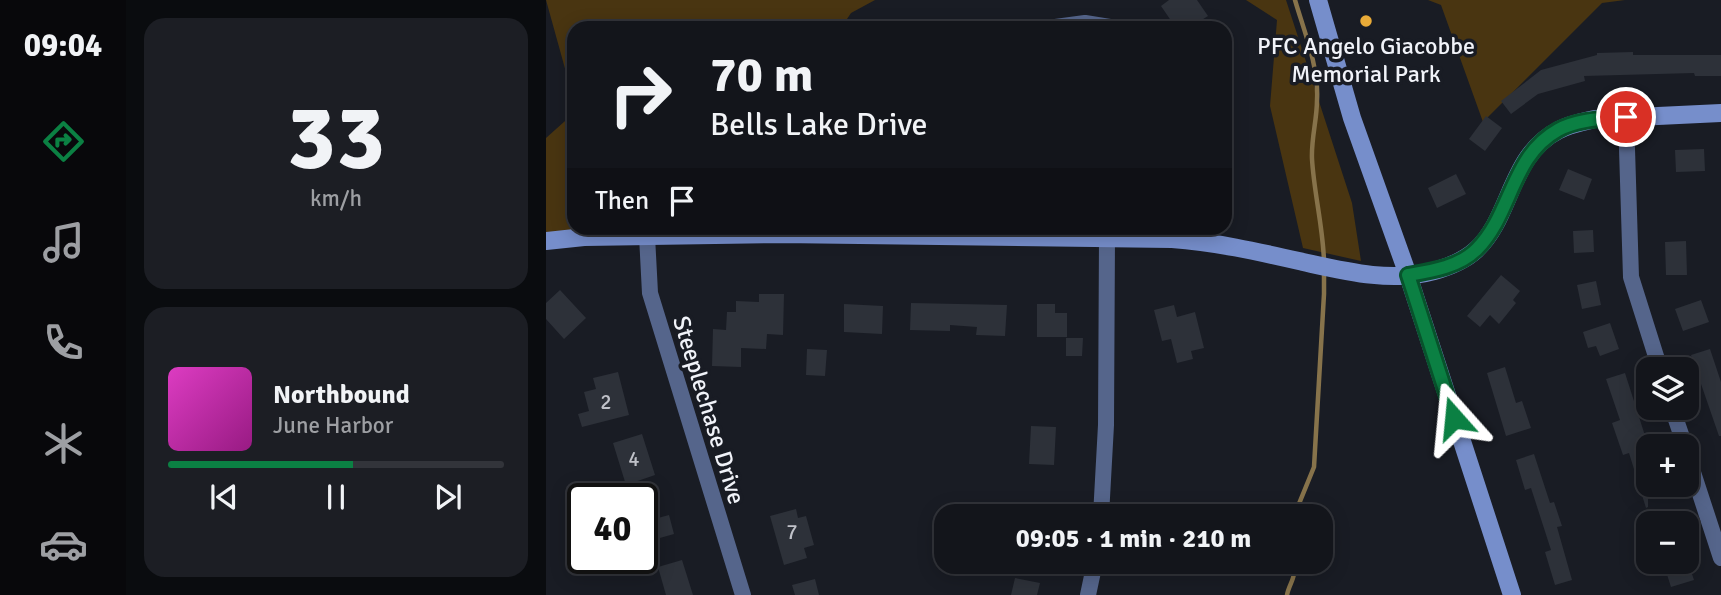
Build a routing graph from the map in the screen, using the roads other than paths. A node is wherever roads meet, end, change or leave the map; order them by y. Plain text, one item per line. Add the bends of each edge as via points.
1 (1318, 0) edge
2 (1721, 113) edge
3 (1626, 117) junction
4 (714, 235) edge
5 (890, 235) edge
6 (1140, 235) edge
7 (1181, 235) edge
8 (647, 236) junction
9 (1107, 237) junction
10 (546, 241) edge
11 (1408, 275) junction
12 (1656, 357) edge
13 (1699, 491) edge
14 (1102, 504) edge
15 (1721, 558) edge
16 (1092, 574) edge
17 (743, 595) edge
18 (1088, 595) edge
19 (1512, 595) edge

1 - 11 street via 1352,118
2 - 3 street
3 - 11 street via 1575,123 1545,139 1519,171 1476,250 1443,268
3 - 12 street via 1631,276
4 - 8 street
5 - 9 street
6 - 9 street
7 - 11 street via 1336,269
8 - 10 street
8 - 17 street, Steeplechase Drive via 650,293
9 - 14 street
11 - 19 street
13 - 15 street
16 - 18 street

